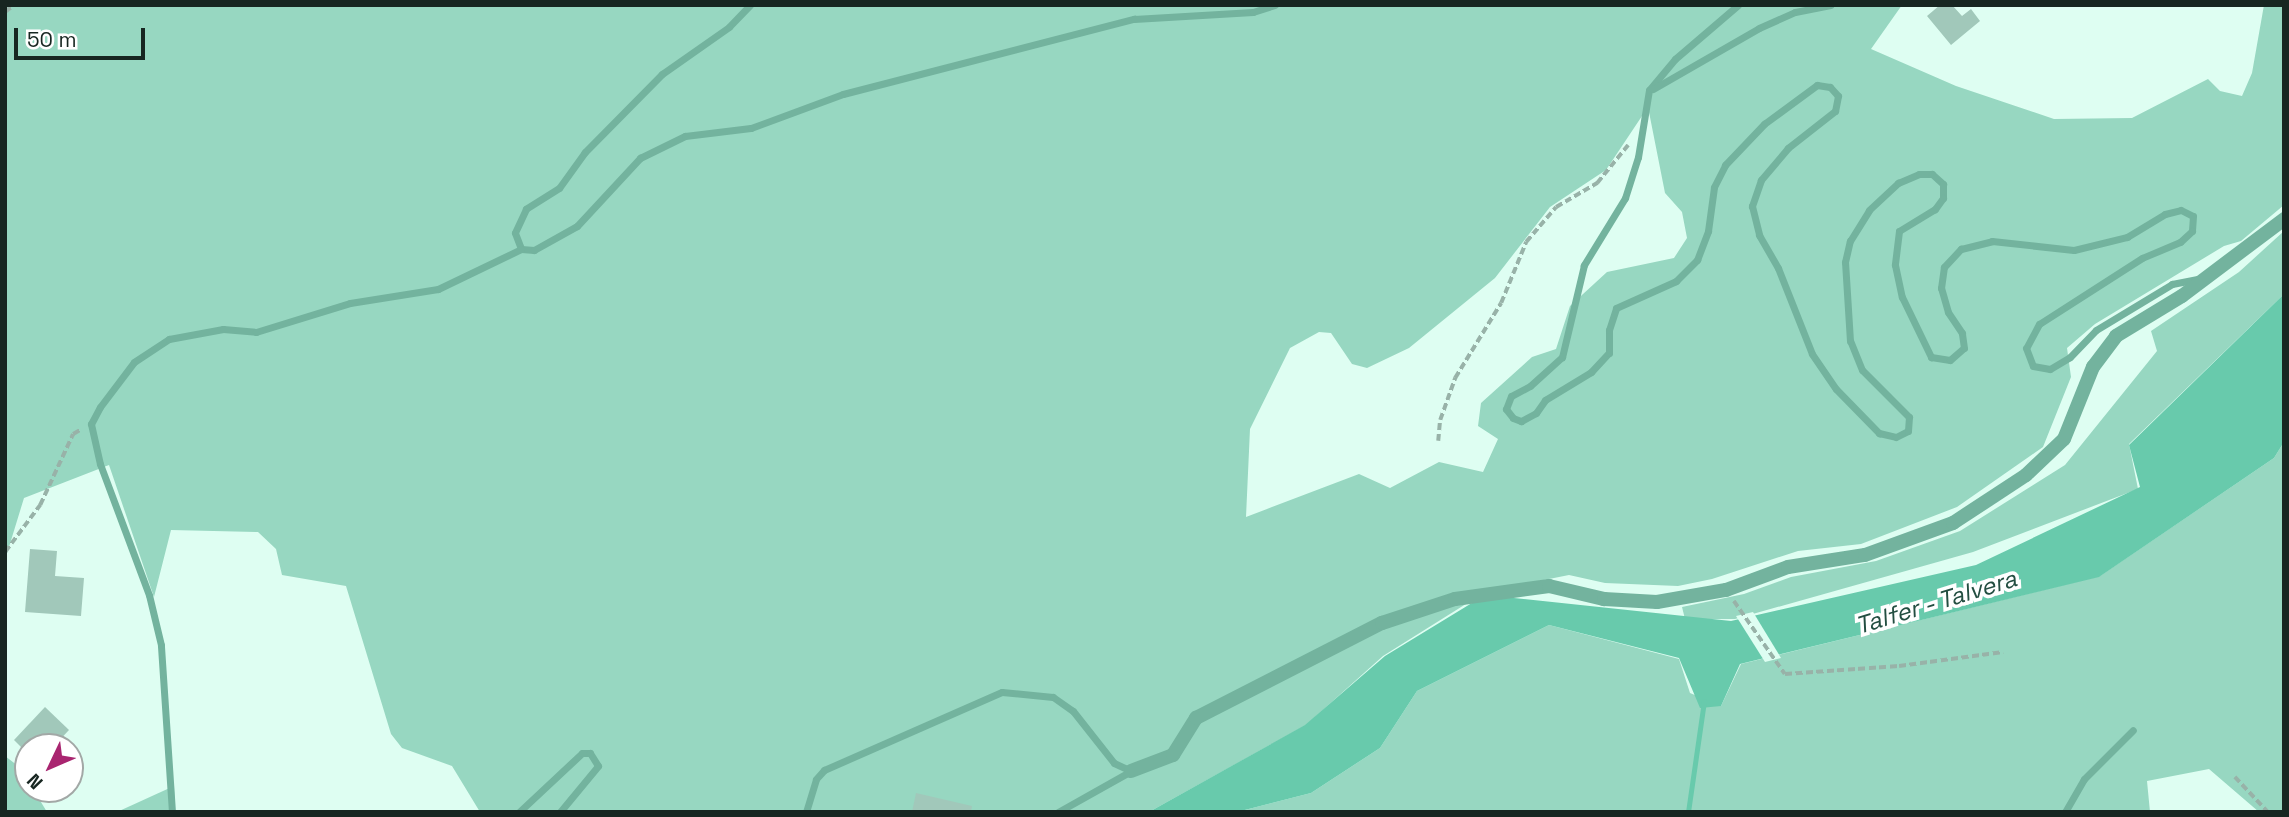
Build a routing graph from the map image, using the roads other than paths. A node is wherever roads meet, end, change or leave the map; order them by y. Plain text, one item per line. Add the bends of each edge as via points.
1 (750, 5) edge
2 (1275, 5) edge
3 (1738, 5) edge
4 (1830, 5) edge
5 (1650, 90) junction
6 (2284, 219) edge
7 (521, 249) junction
8 (2202, 279) junction
9 (2133, 730) dead end
10 (1131, 771) junction
11 (172, 812) edge
12 (519, 812) edge
13 (560, 812) edge
14 (806, 812) edge
15 (1058, 812) edge
16 (2065, 812) edge

1 - 7 lane via 729,27 662,74 585,152 559,188 526,209 515,233
2 - 7 lane via 1253,12 1133,19 843,94 751,128 685,136 640,158 577,226 534,250
3 - 5 lane via 1675,59
4 - 5 lane via 1795,12 1759,28
5 - 8 lane via 1625,198 1584,265 1562,357 1530,386 1511,396 1506,409 1513,418 1521,421 1536,413 1545,400 1591,372 1609,353 1609,330 1616,308 1676,281 1697,260 1708,231 1714,187 1725,165 1772,117 1817,85 1830,87 1838,96 1835,111 1788,148 1761,180 1752,205 1759,235 1783,279 1812,354 1836,388 1879,433 1896,437 1908,431 1909,417 1862,370 1850,341 1845,262 1850,241 1869,210 1898,183 1931,174 1943,184 1943,198 1935,209 1899,232 1895,265 1902,297 1931,357 1950,360 1964,348 1962,333 1948,312 1941,288 1944,267 1961,249 1992,241 2074,250 2127,237 2165,214 2181,210 2193,216 2192,231 2180,242 2142,258 2039,324 2026,348 2033,366 2050,369 2070,357 2096,330 2172,284
6 - 8 street
7 - 11 lane via 438,289 350,303 256,332 223,329 169,340 134,362 91,424 161,645
8 - 10 street via 2116,336 2092,366 2064,439 2026,475 1954,523 1865,555 1788,567 1726,590 1644,603 1549,586 1455,598 1382,623 1196,718 1173,755
9 - 16 lane via 2084,779
10 - 14 lane via 1114,763 1073,711 1053,697 1002,692 824,770 816,779
10 - 15 lane
12 - 13 lane via 583,753 590,753 598,766

